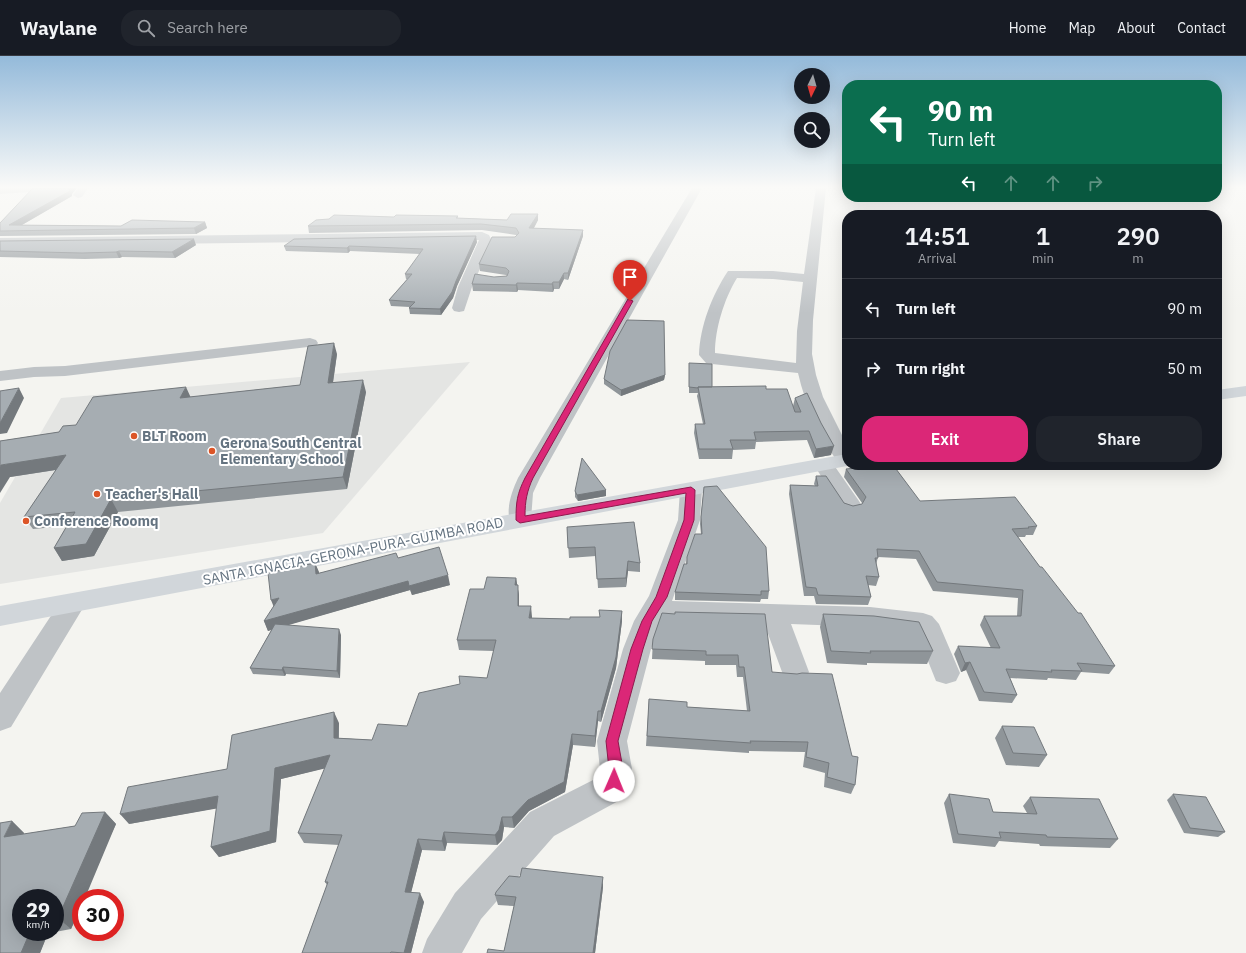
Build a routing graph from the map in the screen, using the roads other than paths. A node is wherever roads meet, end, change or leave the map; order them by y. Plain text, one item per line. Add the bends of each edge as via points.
1 (672, 230) edge
2 (816, 230) edge
3 (485, 238) junction
4 (498, 238) edge
5 (0, 242) edge
6 (471, 274) junction
7 (485, 278) edge
8 (810, 279) junction
9 (459, 308) dead end
10 (310, 343) dead end
11 (806, 369) junction
12 (0, 376) edge
13 (1245, 391) edge
14 (1222, 394) edge
15 (842, 452) edge
16 (842, 461) edge
17 (824, 464) junction
18 (691, 490) junction
19 (851, 506) edge
20 (520, 520) junction
21 (73, 603) junction
22 (653, 610) junction
23 (774, 614) junction
24 (0, 616) edge
25 (795, 672) edge
26 (946, 673) dead end
27 (0, 718) edge
28 (441, 953) edge

1 - 20 street via 529,478 522,493
2 - 8 street
3 - 4 street
3 - 5 street via 467,236
3 - 6 street via 486,241
6 - 7 street
6 - 9 street
8 - 11 street via 805,326
8 - 11 street via 773,274 733,274 714,318 706,348 707,355 712,359
10 - 12 street
11 - 15 street via 815,398
13 - 14 main road
16 - 17 main road, SANTA IGNACIA-GERONA-PURA-GUIMBA ROAD
17 - 18 main road, SANTA IGNACIA-GERONA-PURA-GUIMBA ROAD
17 - 19 street
18 - 20 main road, SANTA IGNACIA-GERONA-PURA-GUIMBA ROAD
18 - 22 street via 689,520 661,597
20 - 21 main road, SANTA IGNACIA-GERONA-PURA-GUIMBA ROAD
21 - 24 main road, SANTA IGNACIA-GERONA-PURA-GUIMBA ROAD
21 - 27 street
22 - 23 street
22 - 28 street via 637,649 612,741 616,769 610,788 542,824 468,906
23 - 25 street
23 - 26 street via 870,617 923,623 930,630

